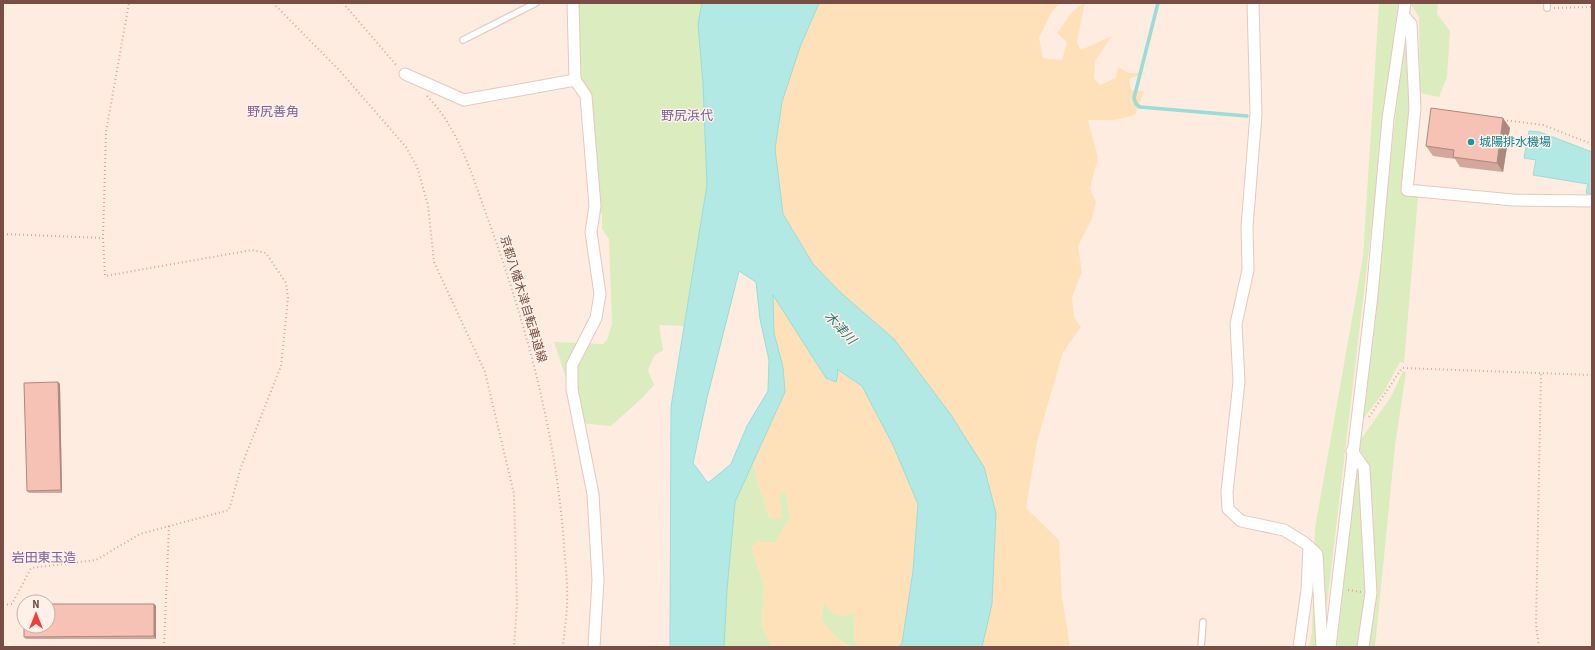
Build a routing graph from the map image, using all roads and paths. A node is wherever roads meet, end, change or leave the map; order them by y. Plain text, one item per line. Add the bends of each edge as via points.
1 (129, 3) edge
2 (273, 3) edge
3 (343, 3) edge
4 (536, 3) edge
5 (573, 3) edge
6 (1253, 3) edge
7 (1405, 3) edge
8 (1547, 6) edge
9 (1592, 7) edge
10 (1404, 16) junction
11 (463, 40) dead end
12 (405, 74) joint
13 (575, 80) junction
14 (426, 95) dead end
15 (1498, 119) edge
16 (1592, 144) edge
17 (1592, 201) edge
18 (3, 234) edge
19 (103, 238) junction
20 (1541, 373) junction
21 (1592, 375) edge
22 (1356, 423) junction
23 (1352, 451) junction
24 (169, 526) junction
25 (1309, 547) junction
26 (1336, 589) junction
27 (1370, 593) junction
28 (3, 605) edge
29 (1203, 622) dead end
30 (164, 647) edge
31 (514, 647) edge
32 (563, 647) edge
33 (594, 647) edge
34 (1202, 647) edge
35 (1299, 647) edge
36 (1322, 647) edge
37 (1330, 647) edge
38 (1363, 647) edge
39 (1539, 647) edge

1 - 19 path via 106,132
2 - 31 path via 350,83 406,147 417,167 428,205 434,262 485,372 514,494 517,603
3 - 12 path
4 - 11 lane
5 - 13 street
6 - 25 street via 1256,114 1247,227 1248,270 1236,324 1239,382 1226,492 1228,509 1241,521 1284,530
7 - 10 street
8 - 9 path
10 - 17 street via 1411,24 1415,108 1407,190 1513,200
10 - 22 street via 1388,119 1372,295
12 - 13 street via 464,100
13 - 33 street via 586,96 595,206 591,232 600,294 596,318 572,365 572,389 593,494 598,580
14 - 32 path, 京都八幡木津自転車道線 via 449,123 462,149 508,275 539,383 561,511 568,601
15 - 16 path via 1543,125
18 - 19 path
19 - 24 path via 105,276 252,250 266,253 286,283 288,298 281,366 241,467 229,510
20 - 21 path
20 - 22 path via 1402,368 1367,421
20 - 39 path via 1536,626
22 - 23 street
23 - 26 street
23 - 27 street via 1364,468
24 - 28 path via 140,534 96,560 31,568 12,604
24 - 30 path
25 - 35 street via 1307,590
25 - 36 street via 1317,554
26 - 27 path
26 - 37 street
27 - 38 street
29 - 34 lane

